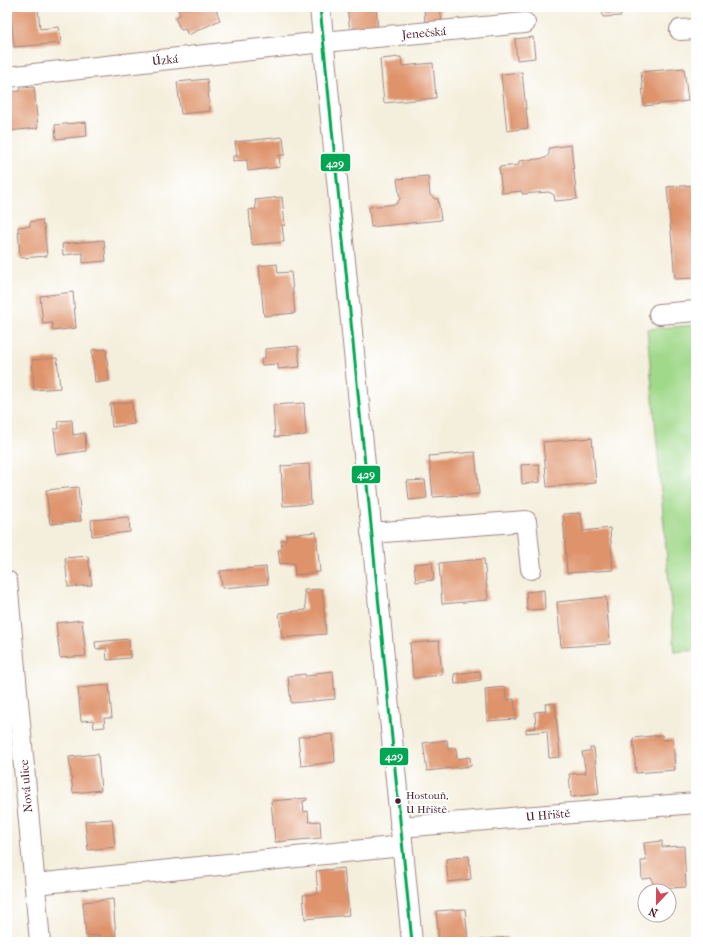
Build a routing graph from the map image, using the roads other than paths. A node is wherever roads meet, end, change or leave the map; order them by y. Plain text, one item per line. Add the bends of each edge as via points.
1 (320, 7) edge
2 (525, 23) dead end
3 (323, 42) junction
4 (7, 77) edge
5 (696, 311) edge
6 (659, 314) dead end
7 (371, 533) junction
8 (531, 569) dead end
9 (7, 581) edge
10 (696, 803) edge
11 (401, 836) junction
12 (35, 884) junction
13 (40, 942) edge
14 (412, 942) edge

1 - 3 street
2 - 3 street, Jenečská
3 - 4 street, Úzká
3 - 7 street
5 - 6 street
7 - 8 street via 526,521
7 - 11 street
9 - 12 street, Nová ulice
10 - 11 street, U Hřiště
11 - 12 street, U Hřiště
11 - 14 street
12 - 13 street, Nová ulice

